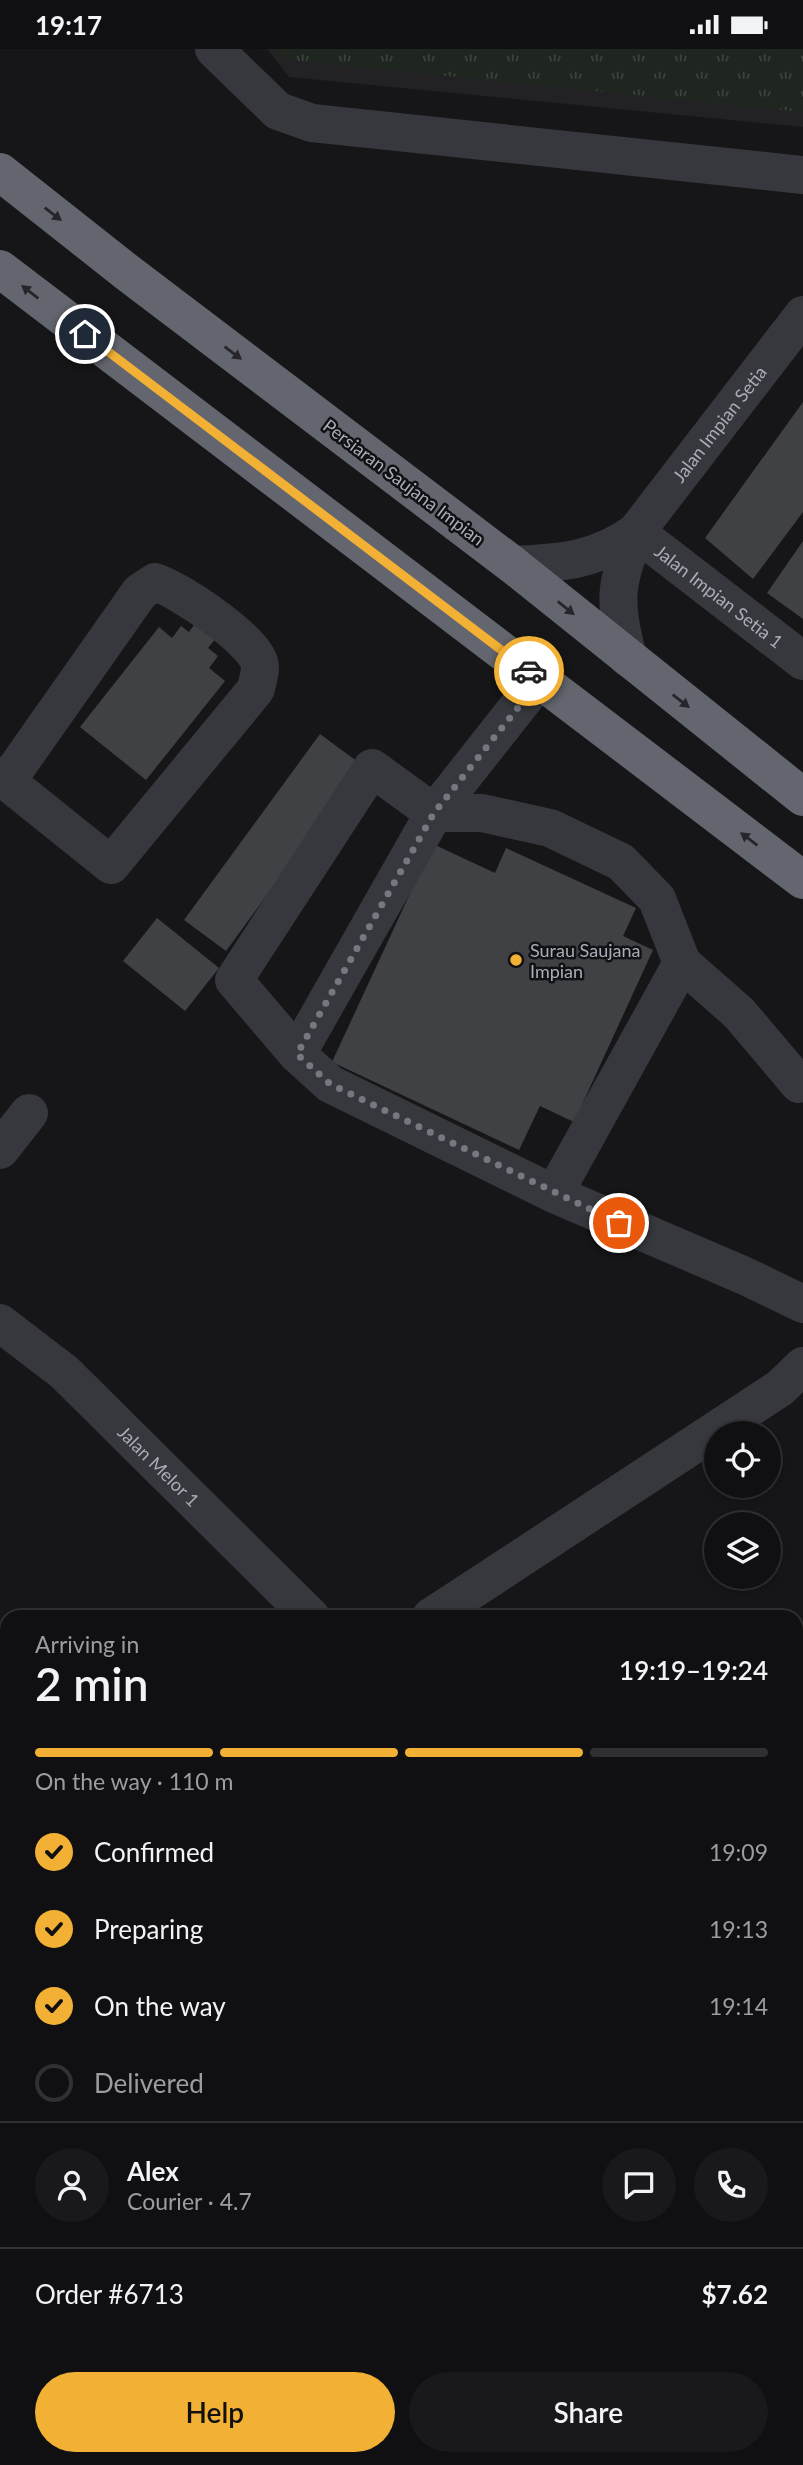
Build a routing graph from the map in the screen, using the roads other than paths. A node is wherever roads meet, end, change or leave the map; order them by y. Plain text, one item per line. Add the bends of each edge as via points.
1 (214, 49) edge
2 (0, 172) edge
3 (803, 175) edge
4 (0, 269) edge
5 (803, 316) edge
6 (636, 532) junction
7 (513, 565) junction
8 (628, 658) junction
9 (803, 661) edge
10 (540, 680) junction
11 (4, 779) edge
12 (803, 797) edge
13 (434, 813) junction
14 (803, 880) edge
15 (682, 963) junction
16 (297, 1054) junction
17 (799, 1084) dead end
18 (29, 1113) dead end
19 (0, 1150) edge
20 (554, 1194) junction
21 (803, 1304) edge
22 (0, 1323) edge
23 (803, 1366) edge
24 (303, 1610) edge
25 (442, 1610) edge

1 - 3 street via 278,111 312,123
2 -> 7 highway, Persiaran Saujana Impian
10 -> 4 highway
5 - 6 street, Jalan Impian Setia
6 - 7 street, Jalan Impian Setia via 611,549 565,563
6 - 8 street, Jalan Impian Setia via 620,572 616,609
6 - 9 street, Jalan Impian Setia 1
7 -> 8 highway, Persiaran Saujana Impian
8 -> 12 highway, Persiaran Saujana Impian
10 - 13 street
14 -> 10 highway
11 - 11 street via 141,593 155,582 173,588 252,648 261,665 256,689 110,865
13 - 15 street via 482,813 550,828 621,862 657,899
13 - 16 street
13 - 16 street via 372,768 234,980
15 - 17 street via 739,1013
15 - 20 street
16 - 20 street via 330,1084
18 - 19 street
20 - 21 street
22 - 24 street, Jalan Melor 1 via 64,1372
23 - 25 street via 780,1388

